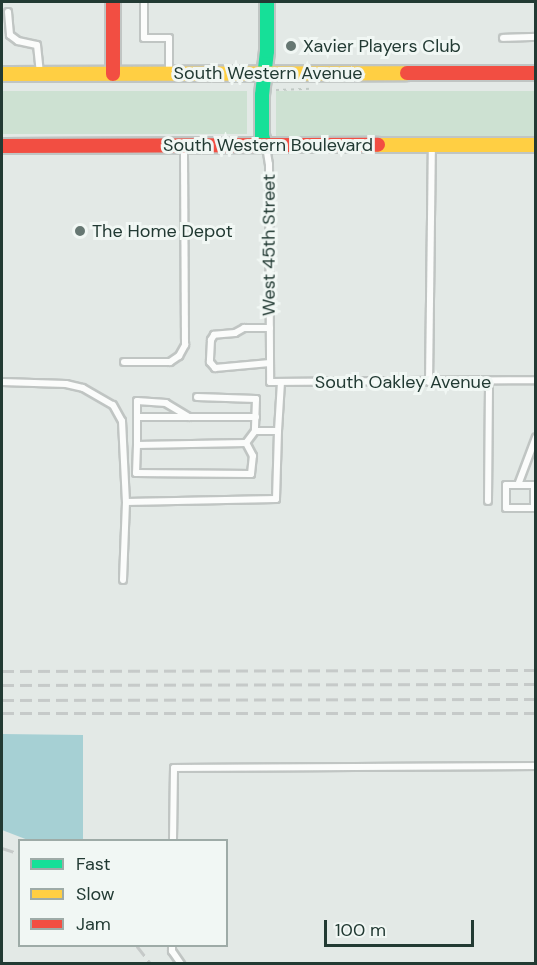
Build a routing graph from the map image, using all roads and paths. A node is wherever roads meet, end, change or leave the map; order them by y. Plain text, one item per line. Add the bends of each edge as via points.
1 (113, 2) edge
2 (144, 2) edge
3 (267, 2) edge
4 (8, 12) dead end
5 (503, 38) dead end
6 (536, 38) edge
7 (536, 73) edge
8 (2, 74) edge
9 (40, 74) junction
10 (113, 74) junction
11 (170, 74) junction
12 (263, 74) junction
13 (311, 88) dead end
14 (275, 90) dead end
15 (184, 145) junction
16 (432, 145) junction
17 (536, 145) edge
18 (2, 146) edge
19 (266, 146) junction
20 (270, 328) junction
21 (124, 362) dead end
22 (270, 363) junction
23 (536, 380) edge
24 (489, 381) junction
25 (2, 382) edge
26 (270, 382) joint
27 (281, 382) junction
28 (429, 382) junction
29 (198, 397) dead end
30 (137, 417) junction
31 (189, 417) junction
32 (256, 417) junction
33 (255, 431) junction
34 (278, 431) junction
35 (536, 437) edge
36 (246, 443) junction
37 (137, 445) junction
38 (518, 485) junction
39 (488, 501) dead end
40 (126, 502) junction
41 (123, 580) dead end
42 (536, 766) edge
43 (173, 839) edge
44 (172, 947) edge
45 (182, 963) edge

1 - 10 street
2 - 11 lane via 144,38 169,38
3 - 12 street, West 45th Street
4 - 9 lane via 10,35 37,45
5 - 6 lane
7 - 12 street, South Western Avenue
8 - 9 street, South Western Avenue
9 - 10 street, South Western Avenue
10 - 11 street, South Western Avenue
11 - 12 street, South Western Avenue
12 - 19 street, West 45th Street via 262,136
13 - 14 path
15 - 18 street, South Western Boulevard
15 - 19 street, South Western Boulevard
15 - 21 lane via 185,345 170,362
16 - 17 street, South Western Boulevard
16 - 19 street, South Western Boulevard
16 - 28 lane
19 - 20 lane, West 45th Street
20 - 22 lane, West 45th Street
20 - 22 lane via 244,328 214,335 210,362 215,368
22 - 26 lane, West 45th Street
23 - 24 lane, South Oakley Avenue
24 - 28 lane, South Oakley Avenue
24 - 39 lane
25 - 40 lane via 66,384 83,388 113,405 122,421
26 - 27 lane, South Oakley Avenue
27 - 28 lane, South Oakley Avenue
27 - 34 lane
29 - 32 lane via 256,399
30 - 31 lane
30 - 31 lane via 137,401 166,403
30 - 37 lane
31 - 32 lane
32 - 33 lane
33 - 34 lane
33 - 36 lane
34 - 40 lane via 276,499
35 - 38 lane
36 - 37 lane
36 - 37 lane via 252,456 251,474 136,473
38 - 38 lane via 534,485 534,508 506,508 506,485
40 - 41 lane
42 - 43 lane via 174,768
44 - 45 lane

